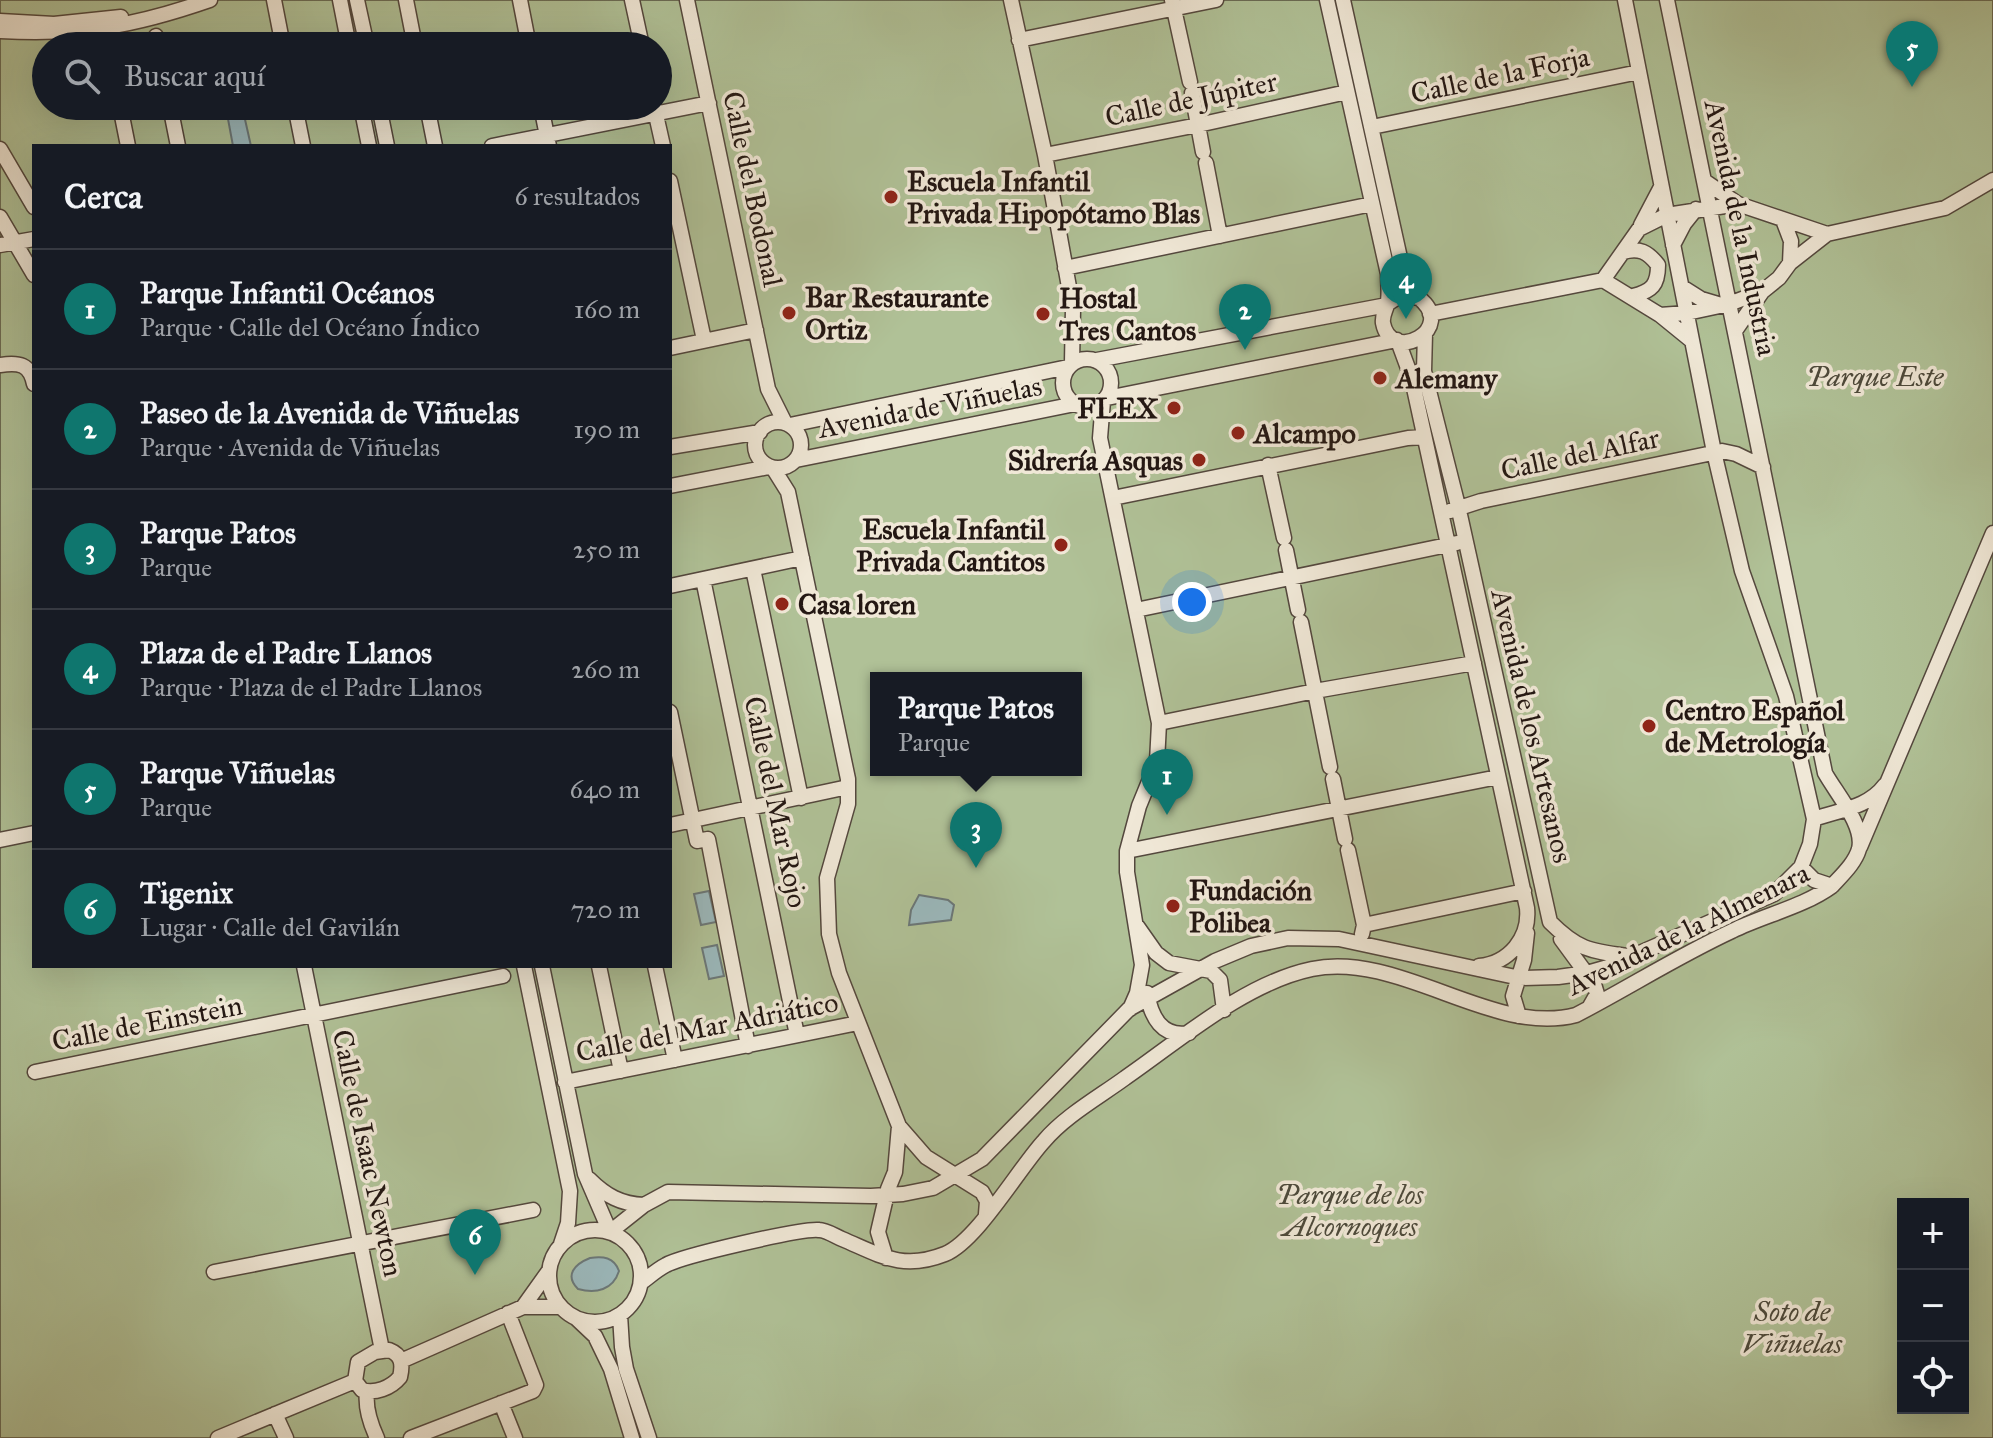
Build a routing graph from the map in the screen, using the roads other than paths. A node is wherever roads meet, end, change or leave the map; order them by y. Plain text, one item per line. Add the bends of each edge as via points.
1 (183, 0) edge
2 (210, 0) edge
3 (274, 0) edge
4 (340, 0) edge
5 (357, 0) edge
6 (406, 0) edge
7 (520, 0) edge
8 (632, 0) edge
9 (687, 0) edge
10 (1011, 0) edge
11 (1216, 0) edge
12 (1327, 0) edge
13 (1343, 0) edge
14 (1625, 0) edge
15 (1667, 0) edge
16 (1172, 4) edge
17 (0, 21) edge
18 (105, 29) junction
19 (0, 31) edge
20 (32, 32) edge
21 (67, 32) edge
22 (106, 32) edge
23 (280, 32) edge
24 (346, 32) edge
25 (364, 32) edge
26 (412, 32) edge
27 (526, 32) edge
28 (639, 32) edge
29 (1019, 40) junction
30 (1639, 72) junction
31 (1347, 92) junction
32 (709, 103) junction
33 (672, 108) edge
34 (123, 120) edge
35 (173, 120) edge
36 (298, 120) edge
37 (364, 120) edge
38 (382, 120) edge
39 (430, 120) edge
40 (544, 120) edge
41 (619, 120) edge
42 (657, 120) edge
43 (1198, 125) junction
44 (1372, 127) junction
45 (548, 140) edge
46 (128, 144) edge
47 (178, 144) edge
48 (303, 144) edge
49 (369, 144) edge
50 (387, 144) edge
51 (435, 144) edge
52 (511, 144) edge
53 (663, 144) edge
54 (0, 149) edge
55 (1045, 155) junction
56 (1993, 180) edge
57 (1706, 182) junction
58 (1661, 187) junction
59 (672, 190) edge
60 (32, 204) edge
61 (1372, 204) junction
62 (1738, 204) junction
63 (1703, 209) junction
64 (1667, 215) junction
65 (0, 217) edge
66 (1783, 220) junction
67 (1639, 229) junction
68 (1827, 234) junction
69 (1220, 236) junction
70 (32, 239) edge
71 (8, 244) edge
72 (1673, 245) junction
73 (1623, 252) junction
74 (1790, 263) junction
75 (1065, 268) junction
76 (32, 273) edge
77 (1603, 280) junction
78 (1682, 287) junction
79 (1763, 291) junction
80 (1413, 295) junction
81 (1633, 296) junction
82 (1725, 304) junction
83 (1387, 305) junction
84 (1687, 313) junction
85 (1430, 314) junction
86 (1660, 315) junction
87 (1074, 318) junction
88 (756, 330) junction
89 (1735, 331) junction
90 (1425, 333) junction
91 (704, 340) junction
92 (1398, 340) junction
93 (1692, 341) junction
94 (672, 348) edge
95 (1095, 359) junction
96 (0, 365) edge
97 (1070, 365) junction
98 (32, 375) edge
99 (768, 389) junction
100 (1105, 399) junction
101 (1078, 405) junction
102 (787, 424) junction
103 (762, 430) junction
104 (1424, 437) junction
105 (1100, 438) junction
106 (672, 447) edge
107 (1714, 452) junction
108 (795, 462) junction
109 (1268, 465) junction
110 (771, 467) junction
111 (1763, 467) junction
112 (672, 486) edge
113 (788, 492) junction
114 (1113, 498) junction
115 (1458, 506) junction
116 (1442, 513) junction
117 (1993, 533) edge
118 (1464, 541) junction
119 (1448, 545) junction
120 (802, 558) junction
121 (753, 569) junction
122 (703, 579) junction
123 (1292, 579) junction
124 (672, 586) edge
125 (1136, 610) junction
126 (1474, 663) junction
127 (1315, 691) junction
128 (672, 722) edge
129 (1159, 723) junction
130 (1498, 777) junction
131 (1885, 785) junction
132 (848, 787) junction
133 (801, 798) junction
134 (750, 808) junction
135 (1339, 809) junction
136 (1848, 809) junction
137 (1814, 819) junction
138 (692, 820) junction
139 (672, 825) edge
140 (32, 833) edge
141 (0, 840) edge
142 (1860, 847) junction
143 (1127, 851) junction
144 (1801, 867) junction
145 (1832, 886) junction
146 (1524, 891) junction
147 (1528, 921) junction
148 (1550, 922) junction
149 (1136, 924) junction
150 (1364, 925) junction
151 (1360, 942) junction
152 (1629, 956) junction
153 (1142, 965) junction
154 (1467, 967) junction
155 (304, 968) edge
156 (524, 968) edge
157 (542, 968) edge
158 (599, 968) edge
159 (655, 968) edge
160 (1200, 970) junction
161 (1587, 973) junction
162 (503, 976) dead end
163 (1520, 978) junction
164 (1148, 999) junction
165 (1129, 1009) junction
166 (1589, 1009) junction
167 (1224, 1010) junction
168 (314, 1015) junction
169 (1519, 1016) junction
170 (858, 1023) junction
171 (1191, 1032) junction
172 (797, 1035) junction
173 (748, 1046) junction
174 (675, 1060) junction
175 (621, 1071) junction
176 (35, 1072) dead end
177 (565, 1082) junction
178 (899, 1126) junction
179 (585, 1174) junction
180 (955, 1177) junction
181 (887, 1195) junction
182 (644, 1205) junction
183 (533, 1210) dead end
184 (986, 1214) junction
185 (610, 1232) junction
186 (360, 1244) junction
187 (561, 1244) junction
188 (886, 1258) junction
189 (214, 1272) dead end
190 (548, 1272) junction
191 (642, 1282) junction
192 (523, 1307) junction
193 (560, 1307) junction
194 (508, 1313) junction
195 (620, 1315) junction
196 (576, 1319) junction
197 (382, 1350) junction
198 (401, 1361) junction
199 (355, 1381) junction
200 (367, 1392) junction
201 (501, 1403) junction
202 (275, 1414) junction
203 (218, 1438) edge
204 (286, 1438) edge
205 (377, 1438) edge
206 (411, 1438) edge
207 (515, 1438) edge
208 (632, 1438) edge
209 (649, 1438) edge

1 - 17 street via 103,20
2 - 18 street
3 - 23 street
4 - 24 street
5 - 25 street
6 - 26 street
7 - 27 street
8 - 28 street
9 - 32 street, Calle del Bodonal
10 - 29 street
11 - 16 street
12 - 31 street
13 - 44 street
14 - 30 street
15 - 57 street, Avenida de la Industria
16 - 29 street
16 - 43 street
18 - 21 street
18 - 22 street
19 - 20 street
29 - 55 street
30 - 44 street, Calle de la Forja
30 - 58 street
31 - 43 street, Calle de Júpiter
31 - 61 street
32 - 33 street
32 - 88 street, Calle del Bodonal
34 - 46 street
35 - 47 street
36 - 48 street
37 - 49 street
38 - 50 street
39 - 51 street
40 - 45 street
41 - 45 street
42 - 53 street
43 - 55 street, Calle de Júpiter
43 - 69 street
44 - 80 street via 1402,267
45 - 52 street
54 - 60 street
55 - 75 street
56 - 68 street via 1945,208
57 - 62 street
57 - 63 street, Avenida de la Industria
58 - 64 street
58 - 67 street
59 - 91 street
61 - 69 street
61 - 83 street via 1388,274
62 - 63 street
62 - 66 street
63 - 64 street
63 - 72 street via 1684,224
63 - 82 street, Avenida de la Industria
64 - 67 street
64 - 72 street
65 - 71 street
66 - 68 street
66 - 74 street via 1791,241
67 - 73 street
68 - 74 street
69 - 75 street
70 - 71 street
71 - 76 street
72 - 78 street
73 - 77 street
73 - 81 street via 1648,253 1658,265 1658,280 1649,291
74 - 79 street
75 - 87 street
77 - 81 street
77 - 85 street
78 - 82 street via 1701,299
78 - 84 street
79 - 82 street
79 - 89 street
80 - 83 street via 1396,297
80 - 85 street
81 - 86 street
82 - 84 street
82 - 89 street, Avenida de la Industria
83 - 92 street via 1384,327
83 - 95 street
84 - 86 street
84 - 93 street
85 - 90 street
86 - 93 street
87 - 95 street
87 - 97 street
88 - 91 street
88 - 99 street, Calle del Bodonal
89 - 111 street, Avenida de la Industria
90 - 92 street via 1416,340
90 - 115 street, Avenida de los Artesanos via 1424,371
91 - 94 street
92 - 100 street
92 - 104 street, Avenida de los Artesanos
93 - 107 street
95 - 97 street
95 - 100 street via 1111,376
96 - 98 street via 25,365
97 - 101 street via 1063,386
97 - 102 street, Avenida de Viñuelas
99 - 102 street, Calle del Bodonal
99 - 103 street, Calle del Bodonal
100 - 101 street via 1093,406
100 - 105 street
101 - 105 street
101 - 108 street, Avenida de Viñuelas
102 - 103 street via 778,422
102 - 108 street via 801,439
103 - 106 street
103 - 110 street via 755,448
104 - 109 street
104 - 116 street, Avenida de los Artesanos
105 - 114 street
107 - 111 street via 1736,454
107 - 115 street, Calle del Alfar
107 - 137 street via 1742,571 1786,696
108 - 110 street
108 - 113 street
109 - 114 street
109 - 123 street
110 - 112 street
110 - 113 street
111 - 136 street, Avenida de la Industria via 1825,773
113 - 120 street
114 - 125 street
115 - 116 street
115 - 118 street, Avenida de los Artesanos
116 - 119 street, Avenida de los Artesanos
117 - 131 street
118 - 119 street
118 - 148 street, Avenida de los Artesanos
119 - 123 street
119 - 126 street, Avenida de los Artesanos
120 - 121 street
120 - 132 street
121 - 122 street
121 - 133 street
122 - 124 street
122 - 134 street, Calle del Mar Rojo
123 - 125 street
123 - 127 street
125 - 129 street
126 - 127 street
126 - 130 street, Avenida de los Artesanos
127 - 129 street
127 - 135 street
128 - 138 street
129 - 143 street via 1157,762
130 - 135 street
130 - 146 street, Avenida de los Artesanos
131 - 136 street via 1877,796
131 - 142 street
132 - 133 street
132 - 170 street via 827,878 826,906 839,973
133 - 134 street
134 - 138 street
134 - 172 street, Calle del Mar Rojo
135 - 143 street
135 - 150 street
136 - 137 street
136 - 142 street, Avenida de la Industria
137 - 144 street
138 - 139 street
138 - 173 street via 697,841 708,839
140 - 141 street
142 - 145 street
143 - 149 street
144 - 145 street via 1814,880
144 - 152 street, Avenida de la Almenara via 1774,894
145 - 166 street, Avenida de la Almenara via 1695,949
146 - 147 street, Avenida de los Artesanos
146 - 150 street
147 - 154 street via 1507,956
147 - 163 street, Avenida de los Artesanos
148 - 152 street via 1588,950
148 - 161 street, Avenida de los Artesanos
149 - 153 street
149 - 160 street via 1169,963
150 - 151 street
151 - 154 street, Avenida de la Almenara
151 - 160 street, Avenida de la Almenara via 1288,938 1251,946
152 - 161 street, Avenida de la Almenara
153 - 164 street
153 - 165 street
154 - 163 street, Avenida de la Almenara
155 - 168 street, Calle de Isaac Newton
156 - 187 street via 570,1191
157 - 177 street
158 - 175 street
159 - 174 street
160 - 164 street, Avenida de la Almenara
160 - 167 street via 1211,971 1220,980
161 - 163 street, Avenida de la Almenara
161 - 166 street via 1597,994
162 - 168 street, Calle de Einstein
163 - 169 street, Avenida de los Artesanos via 1513,996
164 - 165 street, Avenida de la Almenara
164 - 171 street via 1162,1028 1179,1035
165 - 180 street, Avenida de la Almenara via 982,1159
166 - 169 street, Avenida de la Almenara via 1555,1021
167 - 169 street, Avenida de la Almenara via 1266,984 1315,968 1340,967 1365,968
167 - 171 street, Avenida de la Almenara
168 - 176 street, Calle de Einstein
168 - 186 street, Calle de Isaac Newton
170 - 172 street, Calle del Mar Adriático
170 - 178 street
171 - 184 street, Avenida de la Almenara via 1045,1138
172 - 173 street, Calle del Mar Adriático
173 - 174 street, Calle del Mar Adriático
174 - 175 street, Calle del Mar Adriático
175 - 177 street, Calle del Mar Adriático
177 - 179 street
178 - 180 street via 926,1157
178 - 181 street
179 - 182 street via 623,1204
179 - 185 street
180 - 181 street, Avenida de la Almenara via 933,1188
180 - 184 street via 982,1192
181 - 182 street, Avenida de la Almenara via 668,1192
181 - 188 street via 878,1232
182 - 185 street, Avenida de la Almenara
183 - 186 street
184 - 188 street, Avenida de la Almenara via 947,1253 909,1263
185 - 187 street via 582,1231
185 - 191 street via 630,1245
186 - 189 street
186 - 197 street, Calle de Isaac Newton
187 - 190 street
188 - 191 street, Avenida de la Almenara via 820,1230 669,1263
190 - 192 street
190 - 193 street
191 - 195 street
192 - 193 street
192 - 194 street
193 - 196 street
194 - 198 street
194 - 201 street via 536,1385
195 - 196 street via 591,1323
195 - 209 street via 626,1369
196 - 208 street via 595,1336 611,1369
197 - 198 street
197 - 199 street via 358,1362
198 - 200 street via 397,1381
199 - 200 street
199 - 202 street
200 - 205 street
201 - 206 street
201 - 207 street
202 - 203 street
202 - 204 street

